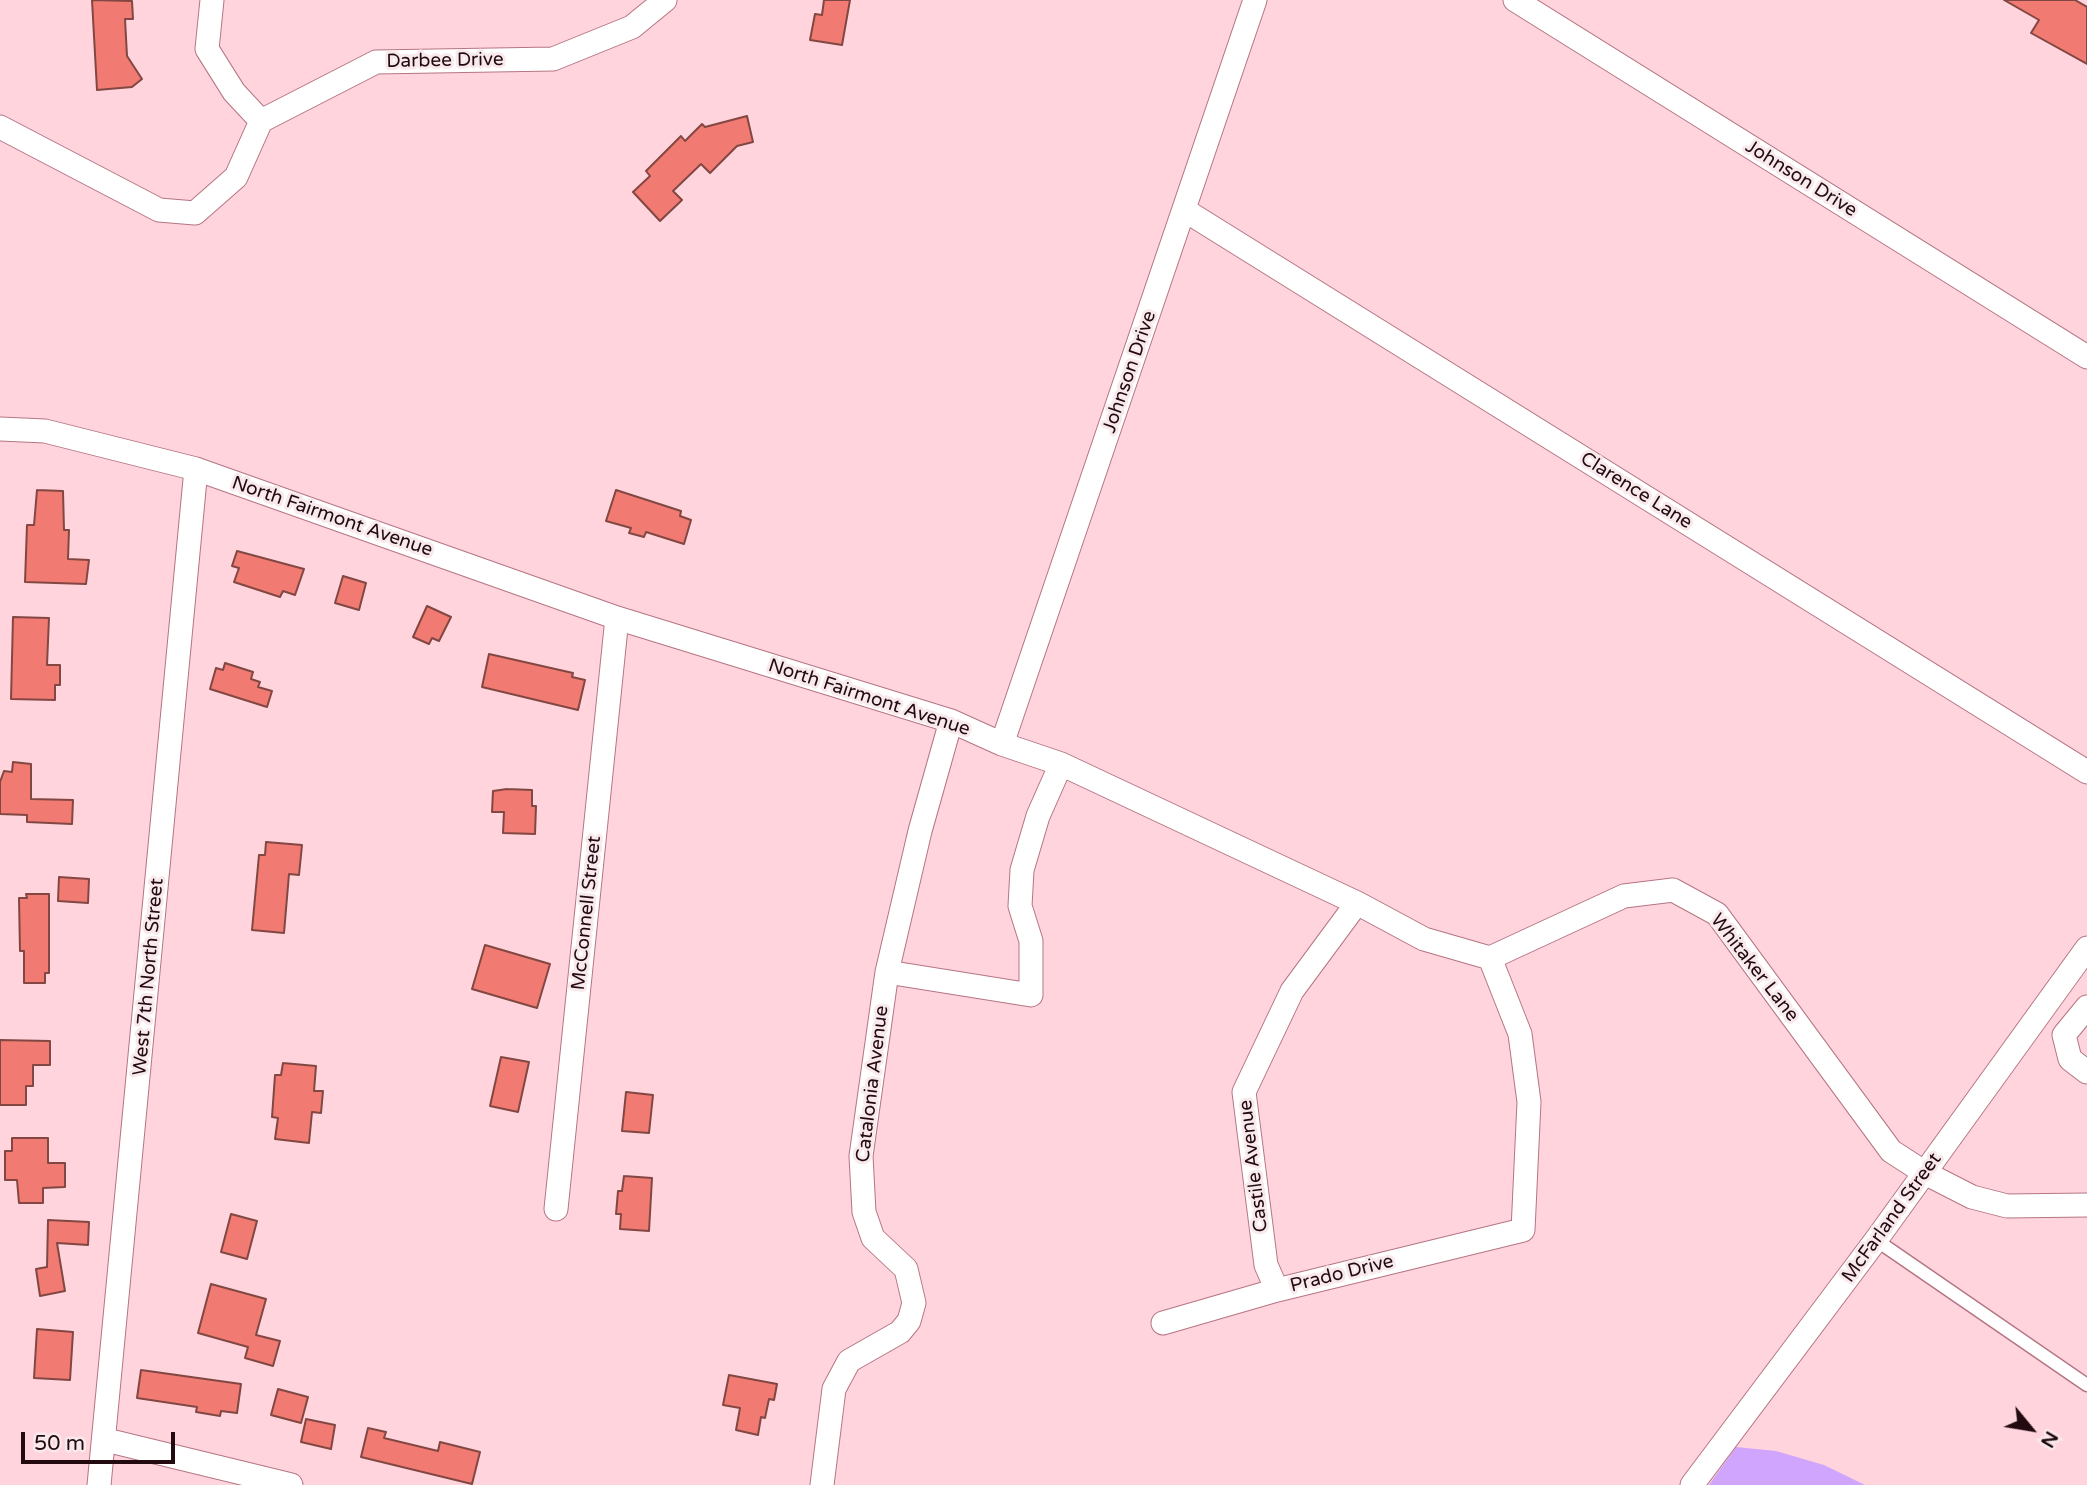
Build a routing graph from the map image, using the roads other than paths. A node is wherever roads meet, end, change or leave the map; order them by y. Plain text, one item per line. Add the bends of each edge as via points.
1 (212, 0) edge
2 (664, 0) edge
3 (1255, 0) edge
4 (1515, 0) edge
5 (261, 121) junction
6 (0, 127) edge
7 (1186, 211) junction
8 (2087, 357) edge
9 (0, 429) edge
10 (196, 469) junction
11 (617, 618) junction
12 (951, 721) junction
13 (1002, 744) junction
14 (1061, 764) junction
15 (2087, 772) edge
16 (1357, 903) junction
17 (2087, 948) edge
18 (1490, 958) junction
19 (887, 972) junction
20 (2087, 1007) edge
21 (2087, 1072) edge
22 (1925, 1173) junction
23 (2087, 1205) edge
24 (556, 1209) dead end
25 (1876, 1240) junction
26 (1277, 1290) junction
27 (1163, 1323) dead end
28 (2087, 1385) edge
29 (106, 1440) junction
30 (99, 1485) edge
31 (292, 1485) edge
32 (822, 1485) edge
33 (1692, 1485) edge

1 - 5 street via 207,49 234,92
2 - 5 street, Darbee Drive via 632,27 553,59 376,62
3 - 7 street, Johnson Drive
4 - 8 street, Johnson Drive
5 - 6 street via 236,177 195,213 159,210
7 - 13 street, Johnson Drive
7 - 15 street, Clarence Lane
9 - 10 street, North Fairmont Avenue via 45,431
10 - 11 street, North Fairmont Avenue
10 - 29 street, West 7th North Street
11 - 12 street, North Fairmont Avenue
11 - 24 street, McConnell Street
12 - 13 street, North Fairmont Avenue
12 - 19 street, Catalonia Avenue
13 - 14 street, North Fairmont Avenue
14 - 16 street, North Fairmont Avenue
14 - 19 street via 1038,816 1023,870 1020,906 1031,941 1031,995
16 - 18 street, North Fairmont Avenue via 1424,939
16 - 26 street, Castile Avenue via 1292,991 1244,1092 1266,1265
17 - 22 street, McFarland Street
18 - 22 street, Whitaker Lane via 1624,896 1673,890 1717,914 1891,1151
18 - 26 street, Prado Drive via 1520,1034 1529,1102 1523,1230
19 - 32 street, Catalonia Avenue via 861,1156 864,1212 873,1238 906,1269 914,1303 900,1332 849,1361 834,1388
20 - 21 street via 2064,1035 2070,1059
22 - 23 street, Whitaker Lane via 1972,1197 2007,1206
22 - 25 street, McFarland Street
25 - 28 lane
25 - 33 street, McFarland Street
26 - 27 street, Prado Drive
29 - 30 street, West 7th North Street
29 - 31 street

